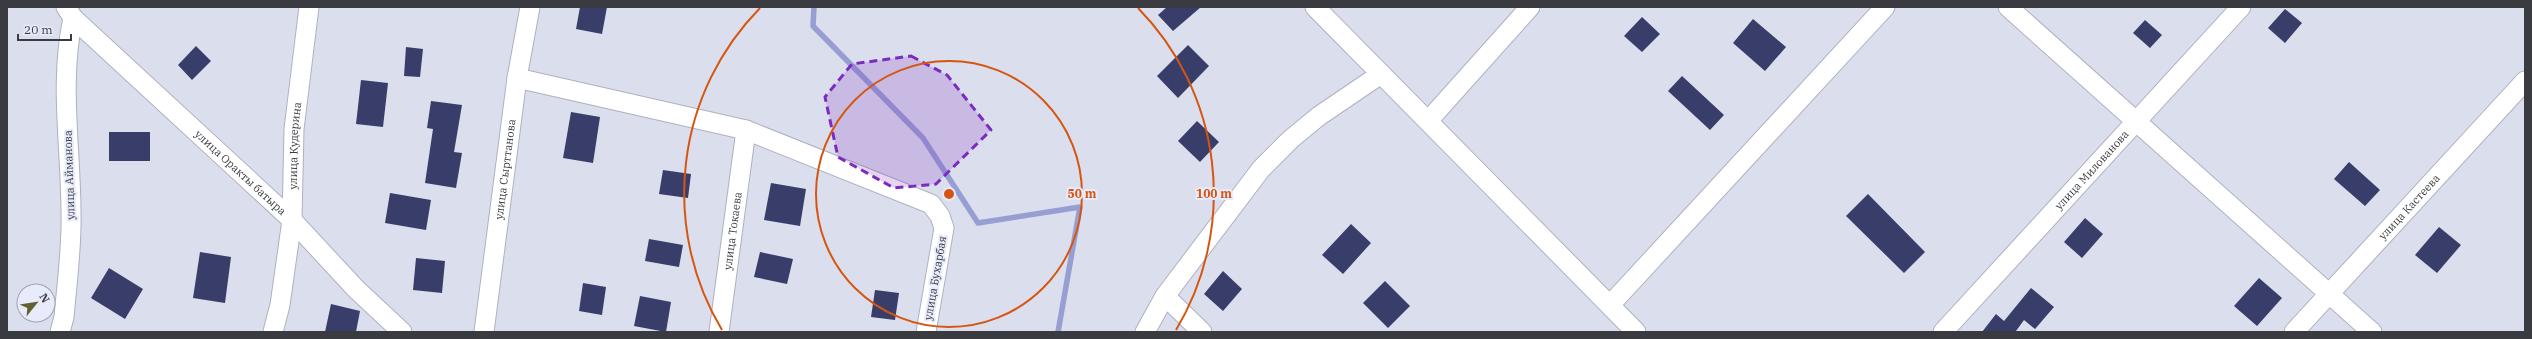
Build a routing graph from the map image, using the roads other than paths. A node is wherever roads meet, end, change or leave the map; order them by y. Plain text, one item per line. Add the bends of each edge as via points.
1 (309, 7) edge
2 (530, 7) edge
3 (1315, 7) edge
4 (1530, 7) edge
5 (1885, 7) edge
6 (2008, 7) edge
7 (2241, 7) edge
8 (69, 13) edge
9 (1381, 74) junction
10 (517, 78) junction
11 (2525, 81) edge
12 (1428, 121) junction
13 (2136, 121) junction
14 (746, 130) junction
15 (292, 220) junction
16 (2329, 294) junction
17 (1165, 296) junction
18 (1610, 305) junction
19 (60, 332) edge
20 (273, 332) edge
21 (402, 332) edge
22 (484, 332) edge
23 (719, 332) edge
24 (926, 332) edge
25 (1145, 332) edge
26 (1202, 332) edge
27 (1636, 332) edge
28 (1943, 332) edge
29 (2294, 332) edge
30 (2372, 332) edge

1 - 15 street, улица Кудерина via 294,130
2 - 10 street, улица Сырттанова
3 - 9 street
4 - 12 street
5 - 18 street
6 - 13 street
7 - 13 street, улица Милованова
8 - 15 street, улица Оракты батыра
8 - 19 street, улица Айманова via 67,89 72,214 64,317
9 - 12 street
9 - 17 street via 1319,116 1261,169
10 - 14 street
10 - 22 street, улица Сырттанова
11 - 16 street, улица Кастеева
12 - 18 street
13 - 16 street
13 - 28 street, улица Милованова
14 - 23 street, улица Токаева
14 - 24 street, улица Бухарбая via 931,204 940,216 944,228
15 - 20 street, улица Кудерина via 280,305
15 - 21 street, улица Оракты батыра via 356,289
16 - 29 street, улица Кастеева
16 - 30 street
17 - 25 street
17 - 26 street
18 - 27 street

